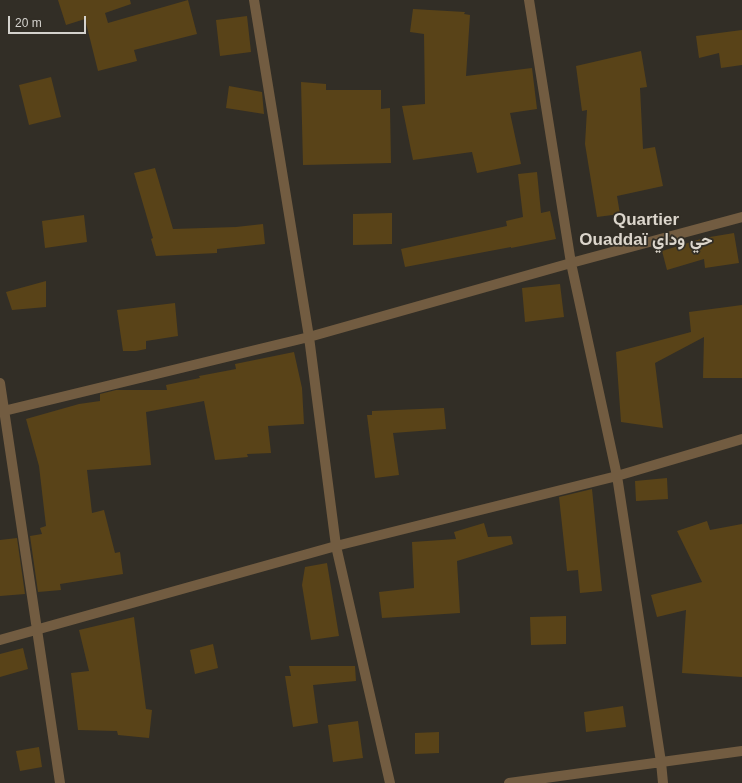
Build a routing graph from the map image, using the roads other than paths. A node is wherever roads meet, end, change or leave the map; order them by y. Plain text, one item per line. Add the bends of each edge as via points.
1 (254, 0) edge
2 (529, 0) edge
3 (742, 217) edge
4 (571, 263) junction
5 (309, 337) junction
6 (0, 383) edge
7 (2, 412) edge
8 (742, 439) edge
9 (617, 476) junction
10 (336, 546) junction
11 (37, 630) junction
12 (0, 640) edge
13 (742, 751) edge
14 (661, 762) junction
15 (60, 783) edge
16 (390, 783) edge
17 (509, 783) edge
18 (663, 783) edge

1 - 5 street
2 - 4 street
3 - 4 street
4 - 5 street
4 - 9 street
5 - 7 street
5 - 10 street
6 - 7 street
7 - 11 street
8 - 9 street
9 - 10 street
9 - 14 street
10 - 11 street
10 - 16 street
11 - 12 street
11 - 15 street
13 - 14 street
14 - 17 street
14 - 18 street

